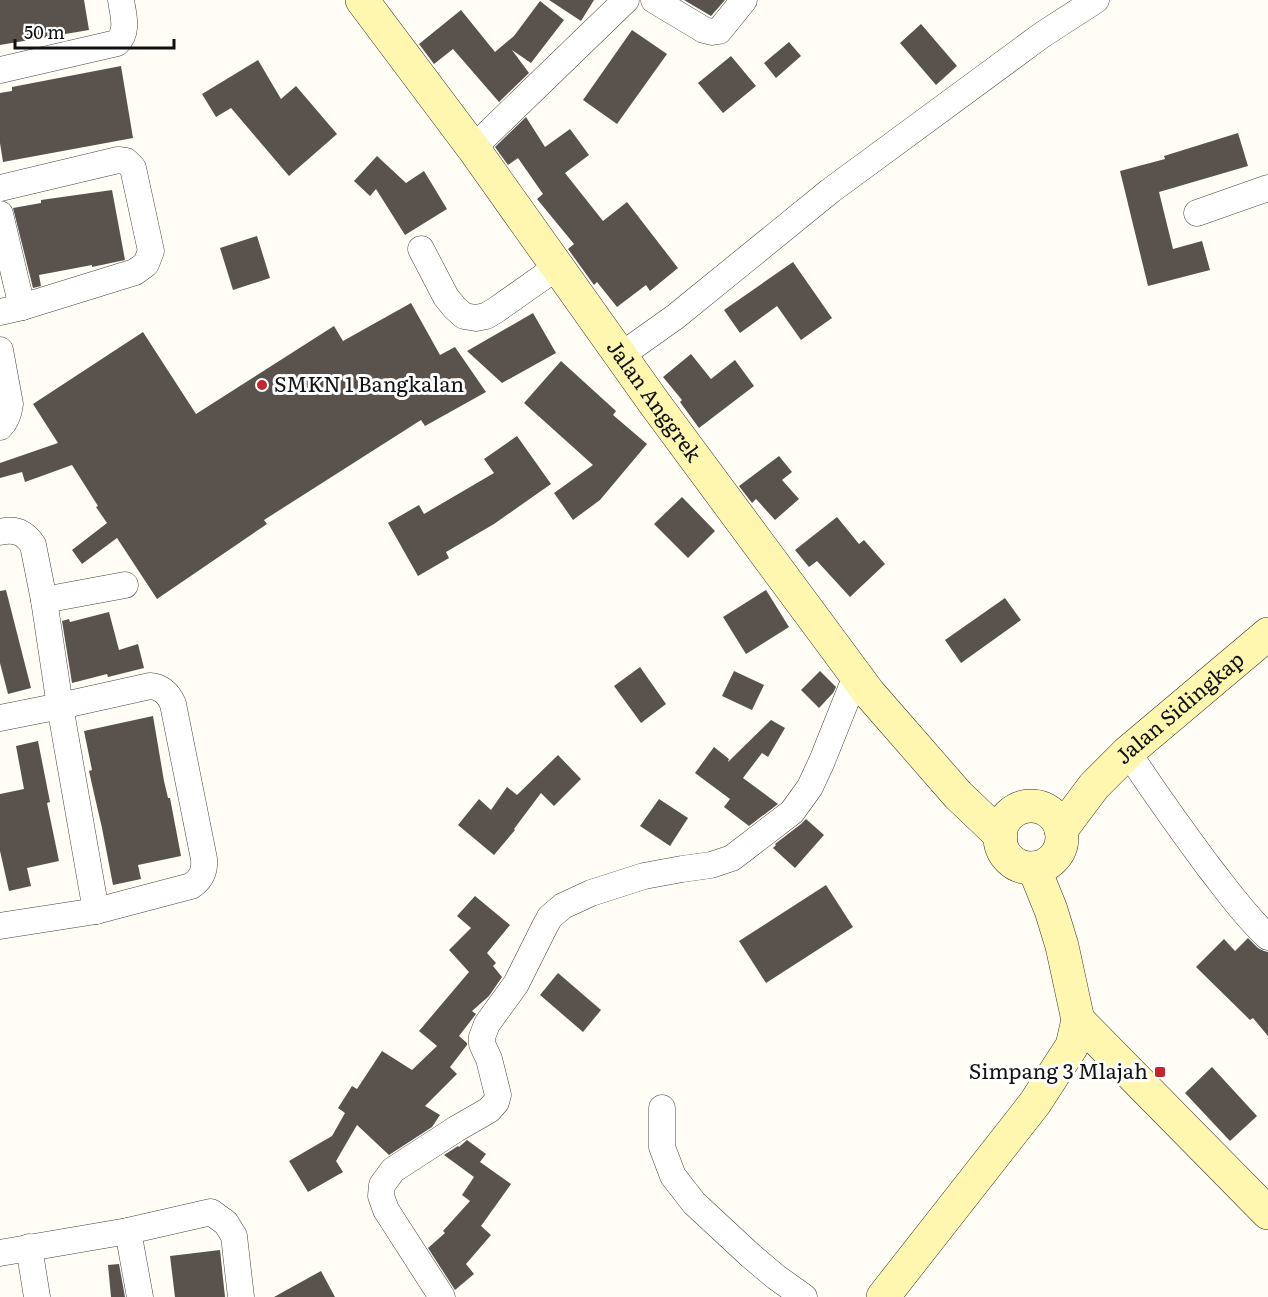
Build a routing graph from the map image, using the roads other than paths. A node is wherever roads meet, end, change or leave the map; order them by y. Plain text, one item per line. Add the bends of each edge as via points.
1 (121, 0) edge
2 (626, 0) edge
3 (654, 0) edge
4 (744, 0) edge
5 (1096, 0) edge
6 (372, 4) edge
7 (0, 70) edge
8 (473, 148) junction
9 (0, 188) edge
10 (1268, 188) edge
11 (1197, 213) dead end
12 (0, 214) edge
13 (421, 249) dead end
14 (557, 267) junction
15 (11, 309) edge
16 (0, 351) edge
17 (620, 356) junction
18 (0, 427) edge
19 (0, 532) edge
20 (125, 585) dead end
21 (44, 600) junction
22 (1268, 634) edge
23 (856, 676) junction
24 (60, 706) junction
25 (0, 718) edge
26 (1128, 752) junction
27 (1054, 820) junction
28 (1006, 824) junction
29 (1042, 865) junction
30 (96, 911) junction
31 (0, 924) edge
32 (1268, 937) edge
33 (1078, 1020) junction
34 (662, 1108) dead end
35 (1268, 1213) edge
36 (128, 1231) junction
37 (29, 1247) junction
38 (0, 1253) edge
39 (38, 1297) edge
40 (140, 1297) edge
41 (241, 1297) edge
42 (442, 1297) edge
43 (804, 1297) edge
44 (883, 1297) edge

1 - 7 street via 125,26 117,43
2 - 8 street
3 - 4 street via 712,32 719,31
5 - 17 street via 1042,35 840,184 675,317
6 - 8 street, Jalan Anggrek
8 - 14 street, Jalan Anggrek
9 - 15 street via 126,161 134,168 151,251 146,264 135,272
10 - 11 street
12 - 15 street
13 - 14 street via 446,297 465,316 476,318 486,316
14 - 17 street, Jalan Anggrek
16 - 18 street via 9,412
17 - 23 street, Jalan Anggrek
19 - 21 street via 22,533 33,545
20 - 21 street
21 - 24 street
22 - 26 street, Jalan Sidingkap
23 - 28 street, Jalan Anggrek via 958,795
23 - 42 street via 810,787 792,812 732,858 711,866 644,876 591,893 557,910 545,926 516,984 482,1037 498,1095 496,1102 393,1170 382,1185 386,1210
24 - 25 street
24 - 30 street
24 - 30 street via 150,686 170,696 204,859 201,876 191,886
26 - 27 street, Jalan Sidingkap
26 - 32 street via 1175,822
27 - 28 street via 1037,806 1029,806 1020,808
27 - 29 street via 1062,838 1060,847
28 - 29 street via 1001,844 1010,860 1025,867
29 - 33 street
30 - 31 street
33 - 35 street
33 - 44 street via 1072,1046 1035,1103
34 - 43 street via 662,1147 673,1176 694,1203 751,1256
36 - 37 street
36 - 40 street
36 - 41 street via 211,1212 226,1222 234,1236
37 - 38 street
37 - 39 street

